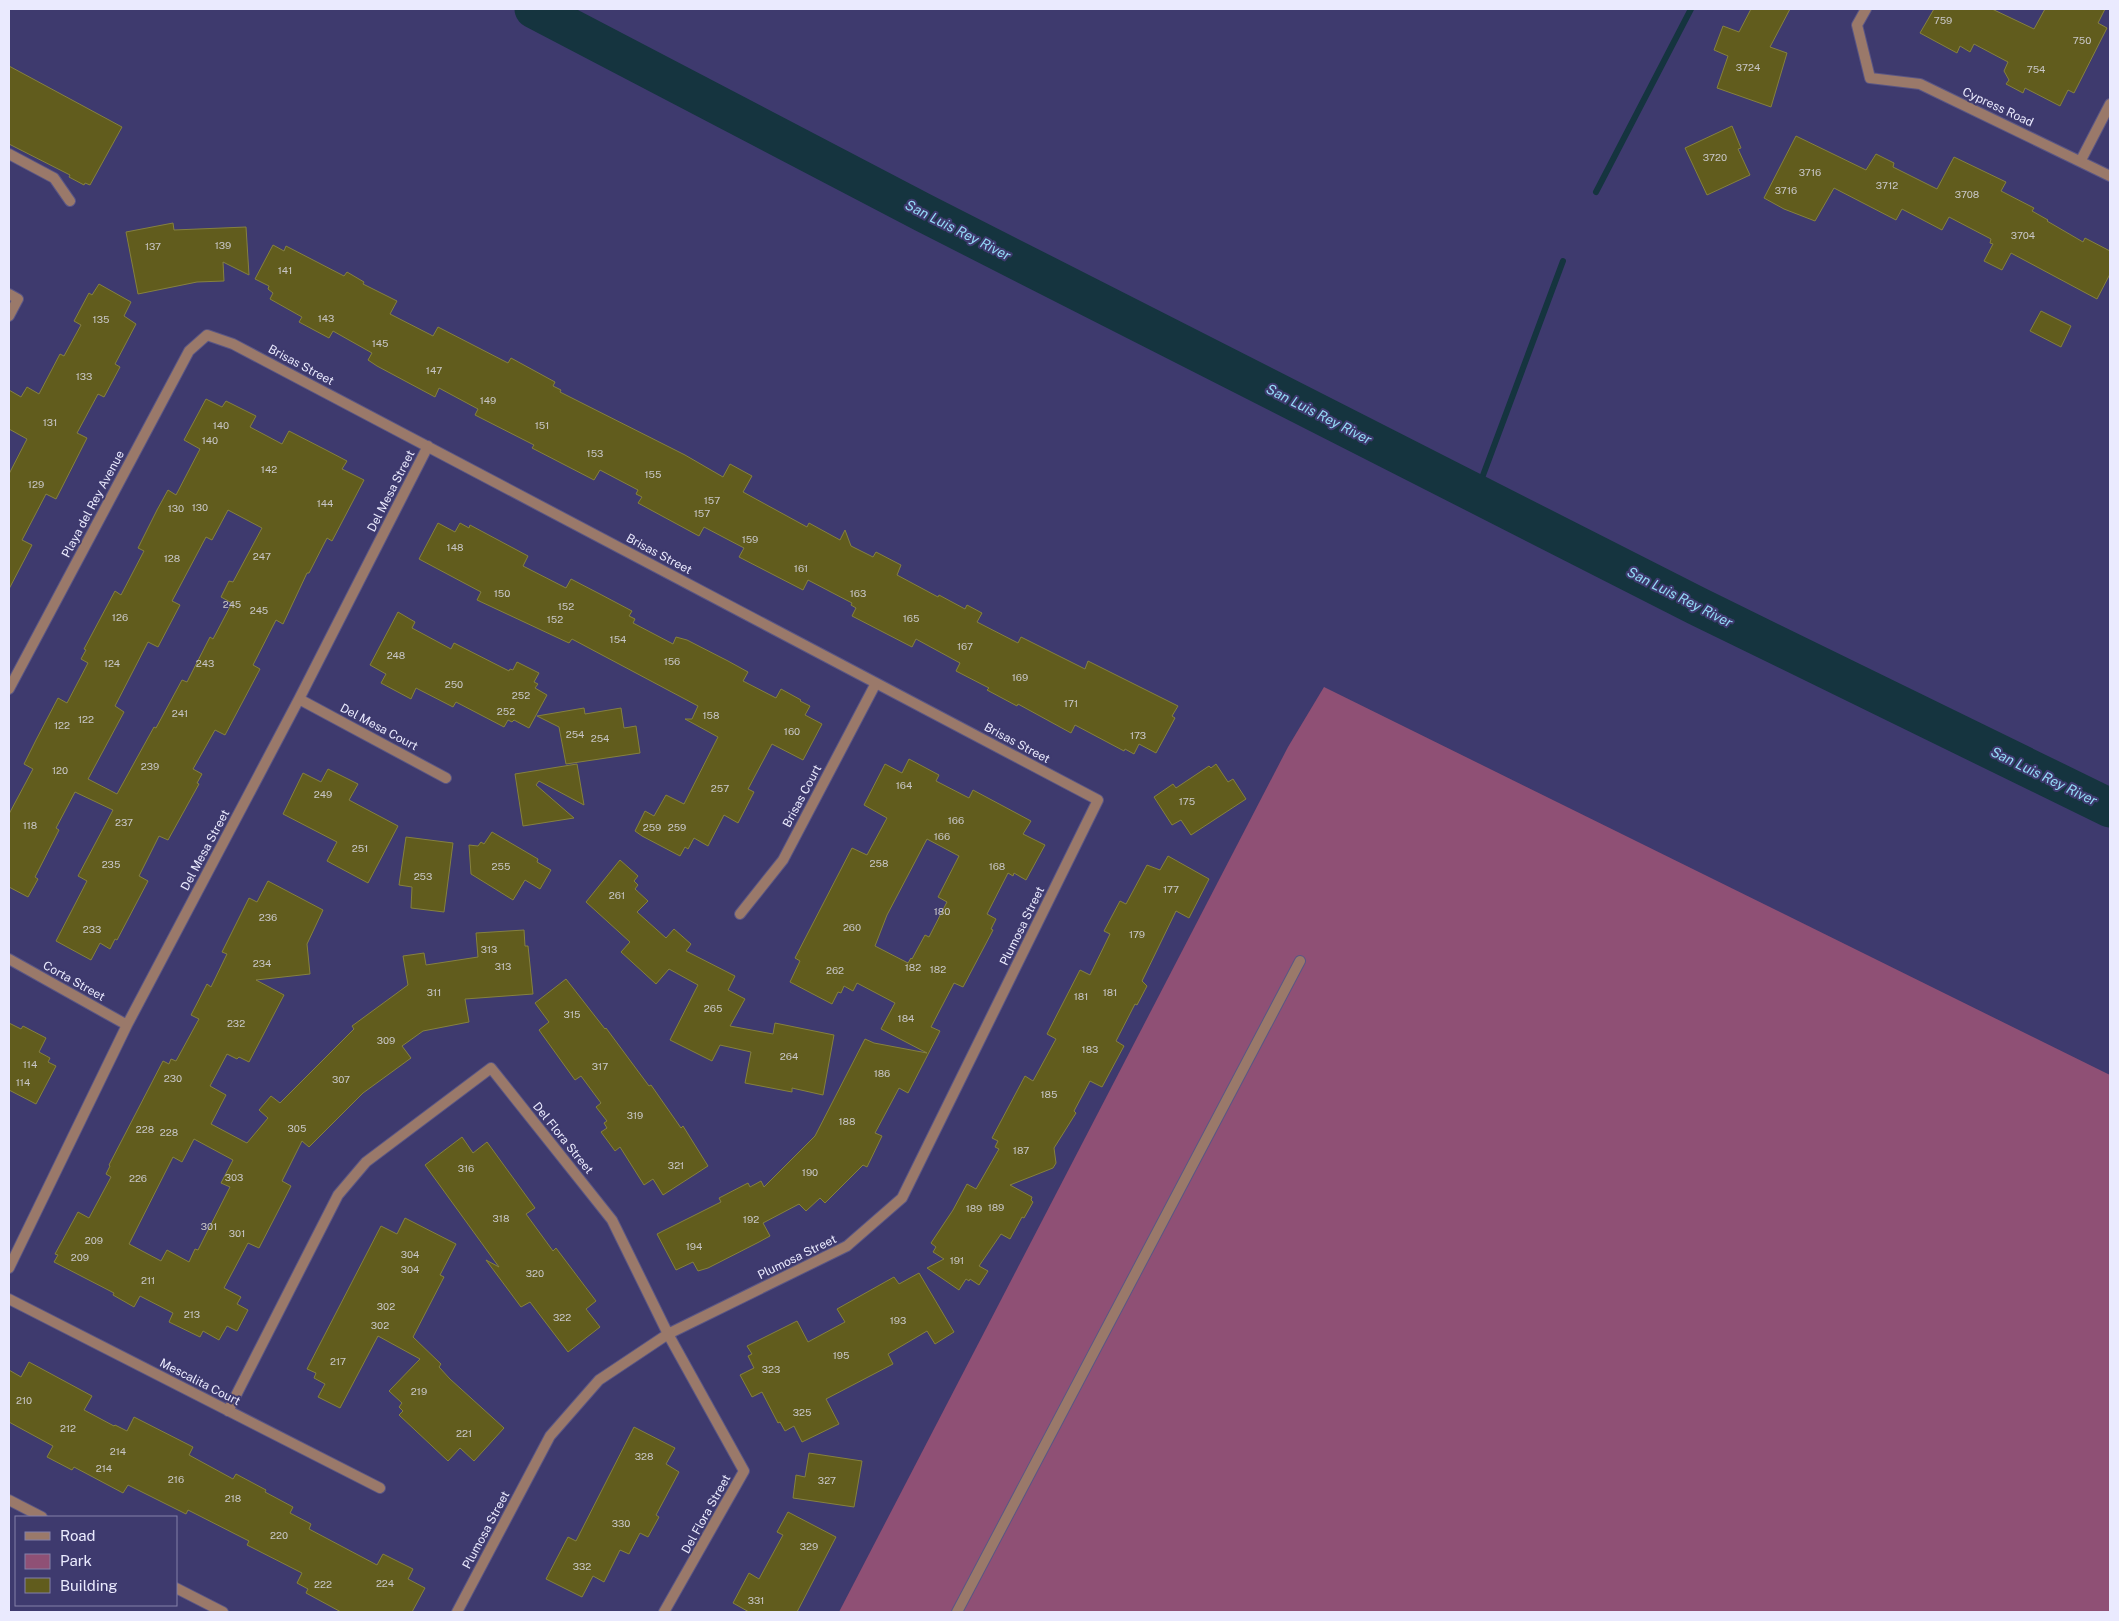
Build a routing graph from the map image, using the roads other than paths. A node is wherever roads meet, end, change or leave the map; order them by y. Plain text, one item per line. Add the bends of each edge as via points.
1 (1866, 9) edge
2 (2110, 104) edge
3 (9, 154) edge
4 (2081, 160) junction
5 (2110, 176) edge
6 (70, 201) dead end
7 (13, 296) edge
8 (9, 316) edge
9 (207, 336) joint
10 (428, 446) junction
11 (876, 683) junction
12 (9, 689) edge
13 (299, 698) junction
14 (446, 778) dead end
15 (1098, 800) joint
16 (740, 914) dead end
17 (9, 959) edge
18 (1300, 961) dead end
19 (127, 1025) junction
20 (9, 1268) edge
21 (9, 1299) edge
22 (668, 1334) junction
23 (228, 1411) junction
24 (380, 1488) dead end
25 (9, 1500) edge
26 (40, 1516) edge
27 (178, 1589) edge
28 (223, 1612) edge
29 (456, 1612) edge
30 (664, 1612) edge
31 (957, 1612) edge

1 - 4 street, Cypress Road via 1858,25 1870,78 1920,84
2 - 4 street
3 - 6 street via 54,178
4 - 5 street, Cypress Road
7 - 8 street
9 - 10 street, Brisas Street via 233,344
9 - 12 street, Playa del Rey Avenue via 189,351
10 - 11 street, Brisas Street
10 - 13 street, Del Mesa Street
11 - 15 street, Brisas Street
11 - 16 street, Brisas Court via 783,860
13 - 14 street, Del Mesa Court
13 - 19 street, Del Mesa Street
15 - 22 street, Plumosa Street via 902,1198 847,1246
17 - 19 street, Corta Street
18 - 31 street
19 - 20 street, Del Mesa Street
21 - 23 street, Mescalita Court
22 - 23 street, Del Flora Street via 612,1220 492,1068 366,1162 338,1195
22 - 29 street, Plumosa Street via 600,1380 550,1436
22 - 30 street, Del Flora Street via 744,1471
23 - 24 street, Mescalita Court
25 - 26 street
27 - 28 street

